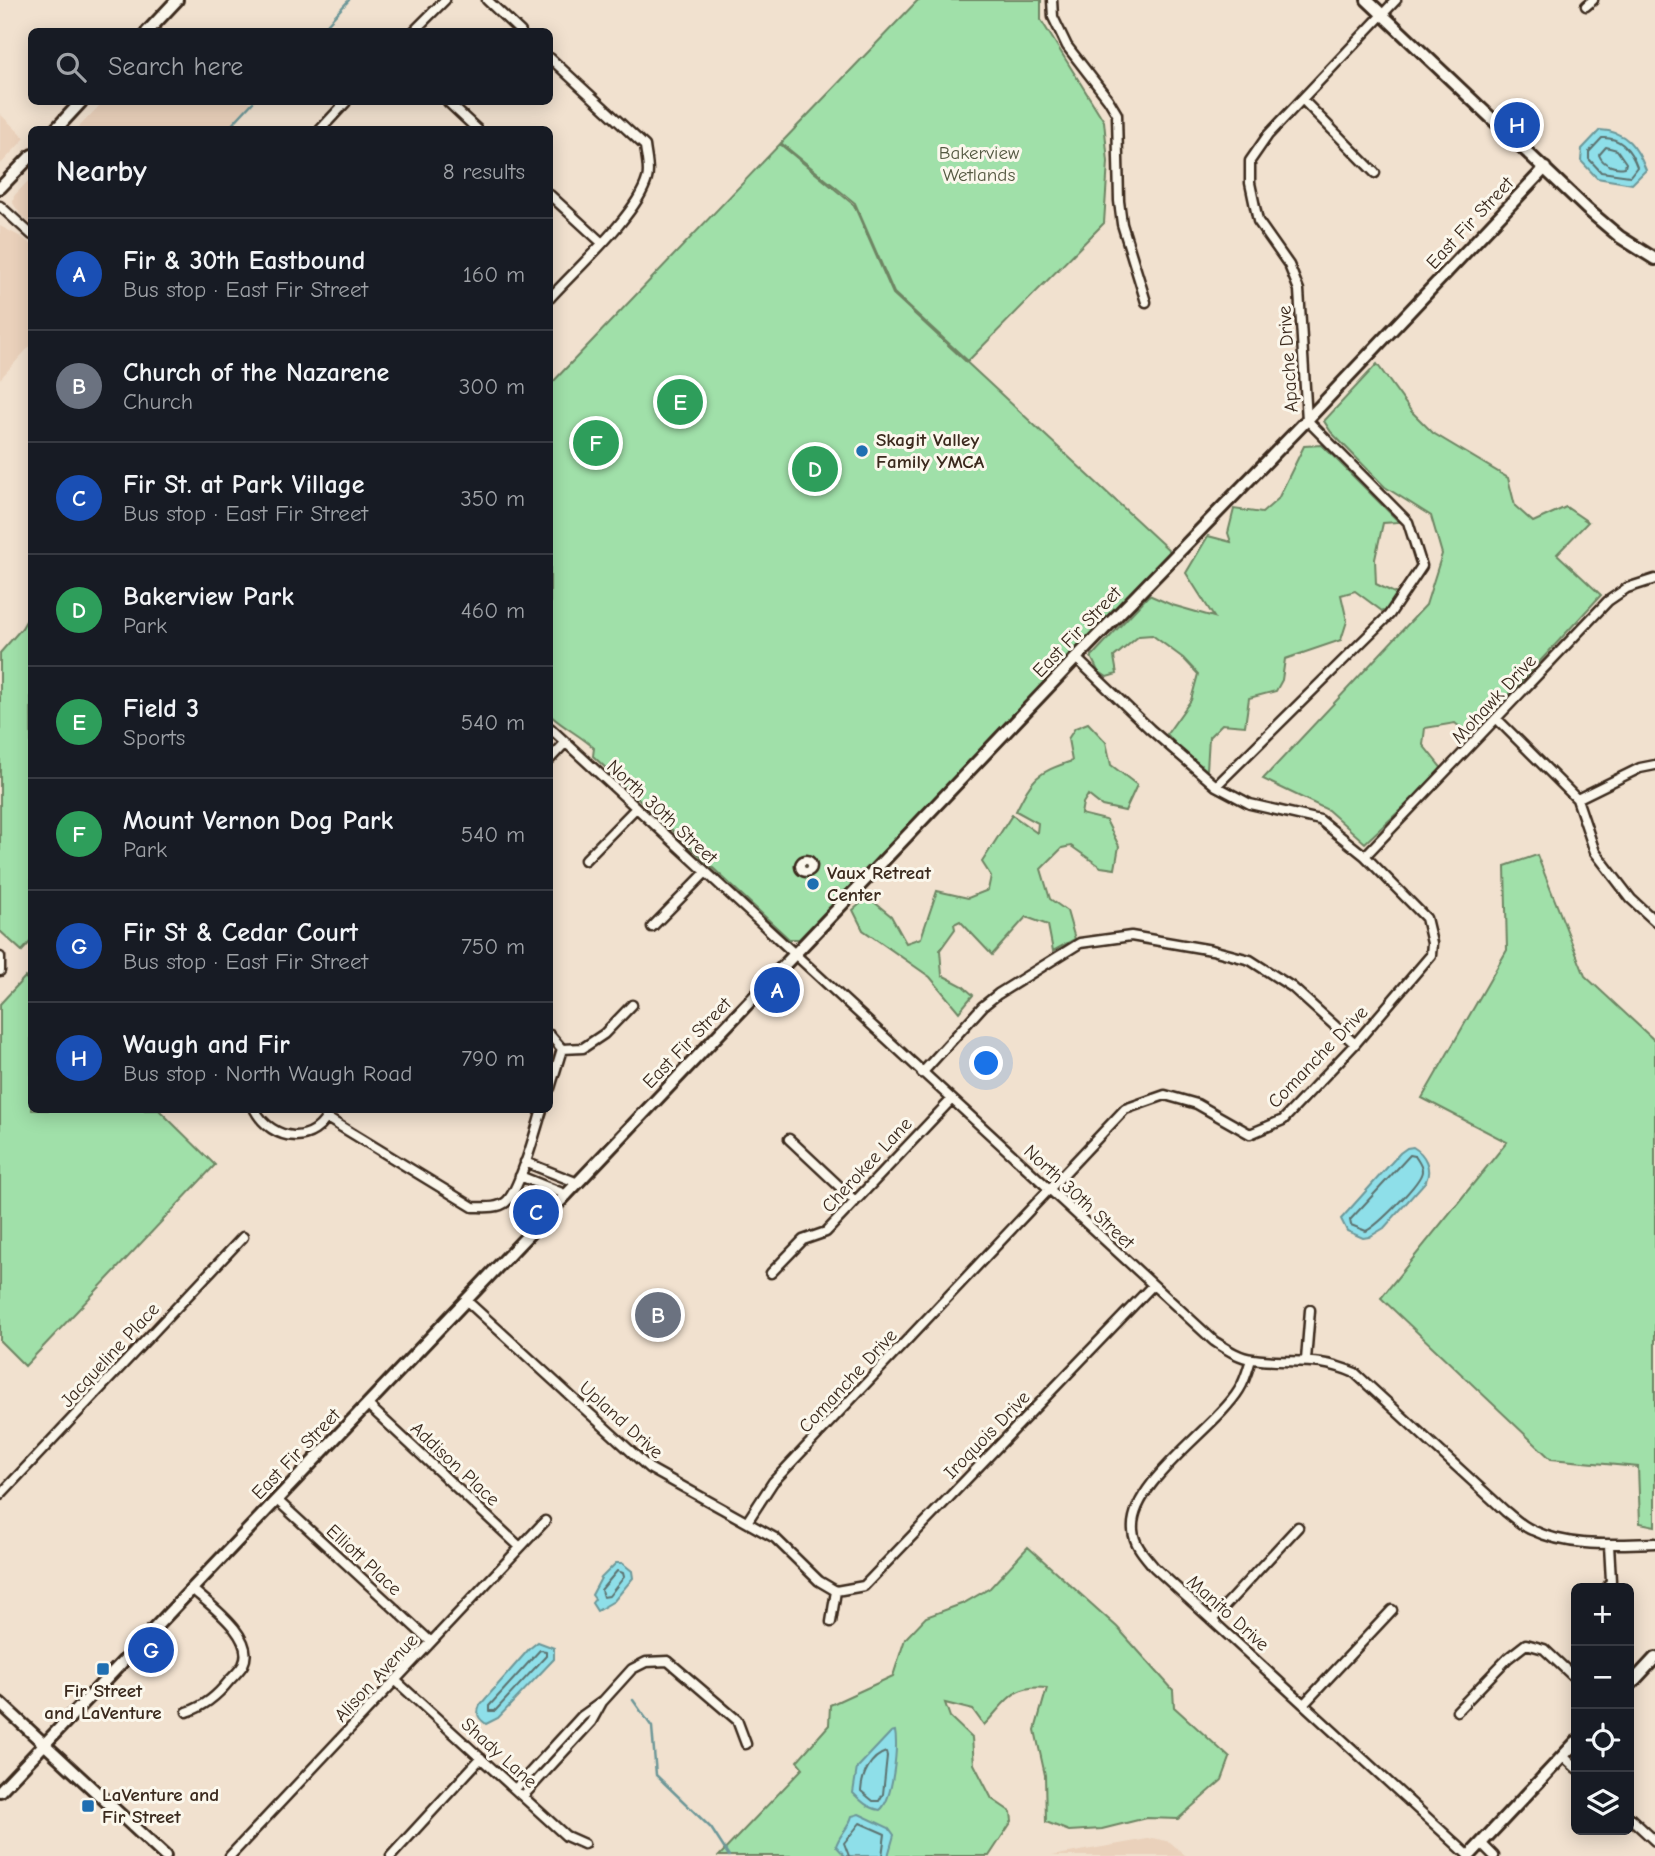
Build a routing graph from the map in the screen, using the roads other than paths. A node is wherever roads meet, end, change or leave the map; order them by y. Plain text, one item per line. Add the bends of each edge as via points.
1 (177, 0) edge
2 (445, 0) edge
3 (487, 0) edge
4 (1052, 0) edge
5 (1367, 0) edge
6 (1396, 0) edge
7 (1383, 15) junction
8 (151, 28) edge
9 (417, 28) edge
10 (517, 28) edge
11 (553, 61) edge
12 (1303, 100) junction
13 (78, 105) edge
14 (343, 105) edge
15 (451, 105) edge
16 (59, 126) edge
17 (324, 126) edge
18 (474, 126) edge
19 (28, 159) edge
20 (1545, 168) junction
21 (1375, 173) dead end
22 (0, 188) edge
23 (553, 198) edge
24 (0, 206) edge
25 (28, 231) edge
26 (601, 242) junction
27 (1655, 259) edge
28 (553, 295) edge
29 (1146, 302) dead end
30 (1307, 420) junction
31 (1655, 572) edge
32 (1655, 579) edge
33 (1076, 659) junction
34 (1496, 719) junction
35 (553, 731) edge
36 (565, 743) junction
37 (553, 756) edge
38 (1655, 765) edge
39 (1216, 786) junction
40 (1577, 799) junction
41 (635, 809) junction
42 (1365, 856) junction
43 (585, 860) dead end
44 (705, 873) junction
45 (1655, 921) edge
46 (652, 927) dead end
47 (795, 956) junction
48 (0, 957) edge
49 (0, 971) edge
50 (632, 1005) dead end
51 (553, 1038) edge
52 (1355, 1044) junction
53 (562, 1049) junction
54 (922, 1073) junction
55 (553, 1078) edge
56 (951, 1100) junction
57 (257, 1113) edge
58 (541, 1113) edge
59 (329, 1114) edge
60 (789, 1139) dead end
61 (525, 1162) junction
62 (520, 1176) junction
63 (578, 1183) junction
64 (1050, 1190) junction
65 (567, 1195) junction
66 (855, 1201) junction
67 (243, 1237) dead end
68 (771, 1273) dead end
69 (1152, 1286) junction
70 (467, 1301) junction
71 (1310, 1310) dead end
72 (1251, 1359) junction
73 (1306, 1360) junction
74 (368, 1405) junction
75 (0, 1495) edge
76 (277, 1500) junction
77 (545, 1521) dead end
78 (747, 1522) junction
79 (1298, 1527) dead end
80 (1655, 1543) edge
81 (1609, 1545) junction
82 (520, 1547) junction
83 (1610, 1583) edge
84 (192, 1589) junction
85 (836, 1591) junction
86 (1392, 1610) dead end
87 (1212, 1620) junction
88 (831, 1622) dead end
89 (430, 1642) junction
90 (1655, 1658) edge
91 (1571, 1674) edge
92 (395, 1680) junction
93 (1634, 1681) edge
94 (603, 1701) junction
95 (0, 1703) edge
96 (1304, 1704) junction
97 (1457, 1711) dead end
98 (187, 1712) dead end
99 (746, 1744) dead end
100 (45, 1745) junction
101 (1571, 1747) edge
102 (1563, 1756) junction
103 (481, 1758) junction
104 (1571, 1763) edge
105 (515, 1789) junction
106 (0, 1791) edge
107 (523, 1796) junction
108 (1634, 1822) edge
109 (1655, 1841) edge
110 (1481, 1843) junction
111 (584, 1844) dead end
112 (165, 1856) edge
113 (230, 1856) edge
114 (391, 1856) edge
115 (1469, 1856) edge
116 (1494, 1856) edge

1 - 8 street
2 - 9 street
3 - 10 street
4 - 29 street via 1053,17 1067,46 1117,114 1122,224
5 - 7 street
6 - 7 street, Apache Drive
7 - 12 street, Apache Drive
7 - 20 street
11 - 26 street via 645,146 648,177 637,200
12 - 21 street
12 - 30 street, Apache Drive via 1250,161 1250,183 1258,221 1289,265 1299,290
13 - 16 street
14 - 17 street
15 - 18 street
19 - 22 street
20 - 27 street via 1620,237
20 - 30 street, East Fir Street
23 - 26 street
24 - 25 street
26 - 28 street
30 - 33 street, East Fir Street
30 - 39 street, Apache Drive via 1408,522 1422,566 1389,615
31 - 32 street
32 - 34 street, Mohawk Drive via 1608,601
33 - 39 street, Comanche Drive
33 - 47 street, East Fir Street
34 - 40 street
34 - 42 street, Mohawk Drive
35 - 36 street, North 30th Street
36 - 37 street
36 - 41 street, North 30th Street
38 - 40 street
39 - 42 street, Comanche Drive via 1250,804 1320,820
40 - 45 street via 1595,852 1631,899
41 - 43 street
41 - 44 street, North 30th Street
42 - 52 street, Comanche Drive via 1426,918 1432,943 1431,955 1421,970
44 - 46 street
44 - 47 street, North 30th Street
47 - 54 street, North 30th Street
47 - 63 street, East Fir Street
48 - 49 street
50 - 53 street via 583,1048
51 - 53 street
52 - 54 street via 1292,987 1250,960 1131,936 1080,943 998,994
52 - 64 street, Comanche Drive via 1283,1120 1250,1134 1197,1104 1165,1095 1125,1109
53 - 55 street
54 - 56 street, North 30th Street
56 - 64 street, North 30th Street
56 - 66 street, Cherokee Lane
57 - 59 street via 280,1134 298,1136 314,1130
58 - 61 street
59 - 62 street via 473,1207 490,1208 505,1202
60 - 66 street
61 - 62 street
61 - 63 street
62 - 65 street
63 - 65 street, East Fir Street
64 - 69 street, North 30th Street
64 - 78 street, Comanche Drive via 773,1482
65 - 70 street, East Fir Street
66 - 68 street, Cherokee Lane via 826,1232 803,1240
67 - 75 street, Jacqueline Place
69 - 72 street, North 30th Street via 1214,1341
69 - 85 street, Iroquois Drive via 864,1586
70 - 74 street, East Fir Street
70 - 78 street, Upland Drive via 649,1468
71 - 73 street
72 - 73 street, North 30th Street
72 - 87 street, Manito Drive via 1239,1391 1149,1486 1136,1510 1133,1530 1138,1547 1154,1567
73 - 81 street, North 30th Street via 1355,1373 1530,1530 1565,1542
74 - 76 street, East Fir Street
74 - 82 street, Addison Place
76 - 84 street, East Fir Street
76 - 89 street, Elliott Place
77 - 82 street, Alison Avenue
78 - 85 street, Upland Drive via 775,1538 818,1581
79 - 87 street
80 - 81 street, North 30th Street
81 - 83 street
82 - 89 street, Alison Avenue
84 - 98 street via 245,1644 244,1663 224,1688 204,1707
84 - 100 street, East Fir Street
85 - 88 street
86 - 96 street
87 - 96 street, Manito Drive
89 - 92 street, Alison Avenue
90 - 93 street
91 - 97 street via 1544,1649 1526,1644
92 - 103 street, Shady Lane
92 - 113 street, Alison Avenue
94 - 99 street via 632,1669 646,1662 668,1661 737,1720
94 - 105 street via 582,1716
94 - 107 street via 591,1721
95 - 100 street
96 - 115 street, Manito Drive
100 - 106 street, East Fir Street
100 - 112 street
101 - 102 street
102 - 104 street
102 - 110 street
103 - 105 street, Shady Lane
103 - 114 street
105 - 107 street, Shady Lane
107 - 111 street, Shady Lane via 566,1836
108 - 109 street
110 - 115 street
110 - 116 street

